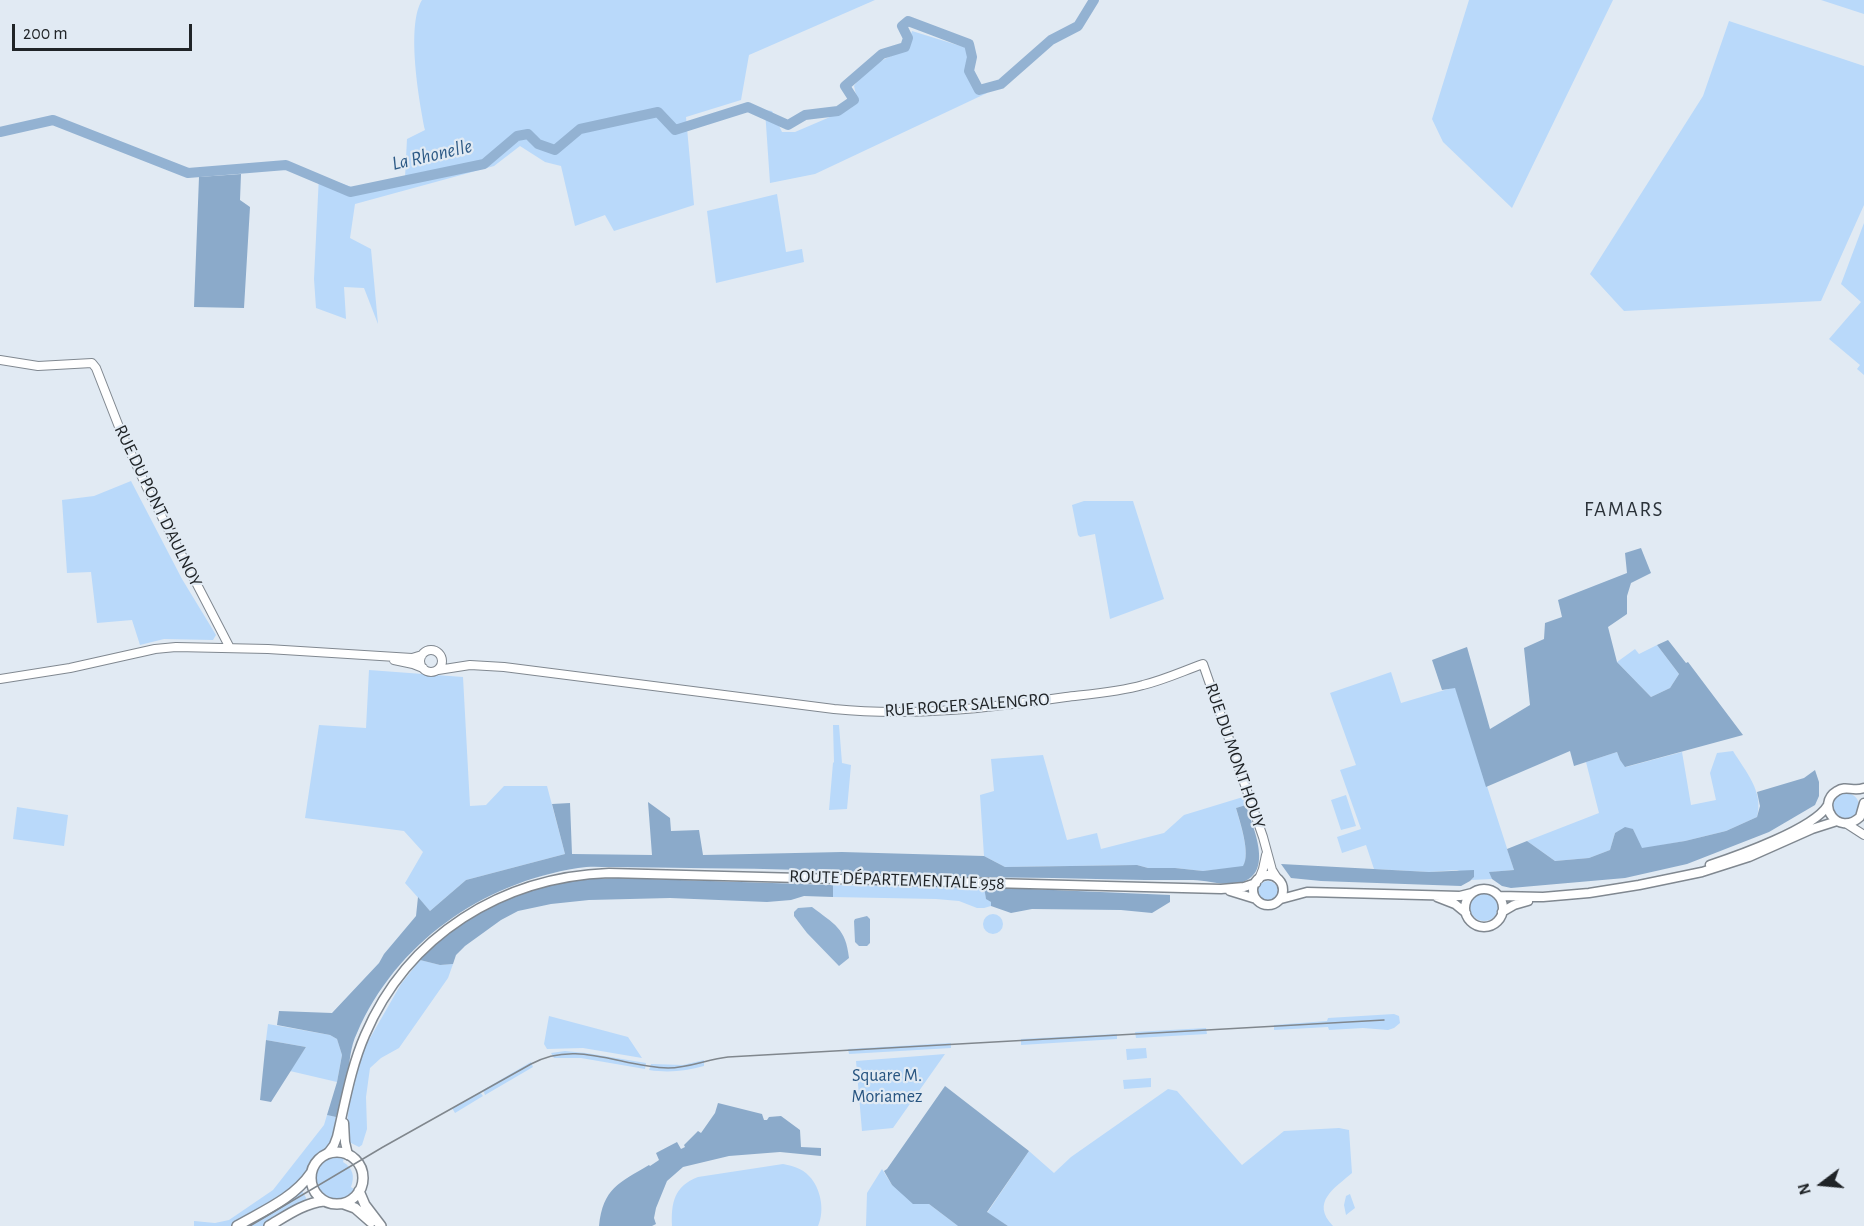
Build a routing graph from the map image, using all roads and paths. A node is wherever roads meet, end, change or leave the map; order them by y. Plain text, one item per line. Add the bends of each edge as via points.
1 (0, 360) edge
2 (230, 648) junction
3 (422, 655) junction
4 (442, 656) junction
5 (378, 657) junction
6 (1203, 664) joint
7 (477, 665) junction
8 (424, 669) junction
9 (438, 670) junction
10 (0, 679) edge
11 (1864, 788) edge
12 (1854, 790) junction
13 (1828, 805) junction
14 (1863, 807) edge
15 (1842, 823) junction
16 (1864, 825) edge
17 (1864, 835) edge
18 (1266, 848) junction
19 (1671, 879) junction
20 (1279, 880) junction
21 (1257, 881) junction
22 (1221, 890) junction
23 (1307, 892) junction
24 (1473, 893) junction
25 (1431, 895) junction
26 (1499, 896) junction
27 (1543, 897) junction
28 (1256, 898) junction
29 (1281, 899) junction
30 (1502, 912) junction
31 (1466, 913) junction
32 (344, 1109) junction
33 (327, 1153) junction
34 (348, 1155) junction
35 (311, 1173) junction
36 (360, 1191) junction
37 (324, 1201) junction
38 (344, 1204) junction
39 (237, 1226) edge
40 (269, 1226) edge
41 (375, 1226) edge
42 (381, 1226) edge

1 - 2 street, RUE DU PONT D'AULNOY via 38,366 92,363 149,492
2 - 5 street
2 - 10 street via 166,648
3 - 4 street via 432,649
3 - 5 street
3 - 8 street via 420,663
4 - 7 street
4 - 9 street
5 - 8 street
6 - 7 street, RUE ROGER SALENGRO via 1127,689 999,706 906,713 857,711
6 - 18 street, RUE DU MONT HOUY
7 - 9 street
8 - 9 street
11 - 12 main road
12 - 13 main road via 1837,790
12 - 14 main road
13 - 15 main road via 1831,815
13 - 19 main road via 1821,814 1780,836
14 - 15 main road via 1856,821
14 - 16 street
15 - 17 street
15 - 19 main road via 1812,830 1725,866
18 - 20 street, RUE DU MONT HOUY
18 - 21 street, RUE DU MONT HOUY via 1264,867
19 - 27 main road
20 - 21 main road via 1268,875
20 - 23 main road
20 - 29 main road
21 - 22 main road, ROUTE DÉPARTEMENTALE 958
21 - 28 main road via 1253,891
22 - 28 main road, ROUTE DÉPARTEMENTALE 958
22 - 32 main road, ROUTE DÉPARTEMENTALE 958 via 609,873 531,885 489,902 453,924 423,950 394,984 373,1018 354,1064
23 - 25 main road
23 - 29 main road
24 - 25 main road
24 - 26 main road via 1486,889
24 - 31 main road
25 - 31 main road
26 - 27 main road
26 - 30 main road
27 - 30 main road
28 - 29 main road via 1269,906
30 - 31 main road via 1495,923 1485,926 1473,922
32 - 33 main road via 336,1139
32 - 34 main road
33 - 34 main road
33 - 35 main road
34 - 36 main road via 361,1169
35 - 37 main road via 312,1187
35 - 39 main road via 288,1196
36 - 38 main road
36 - 42 main road
37 - 38 main road
37 - 40 main road
38 - 41 main road via 361,1212

